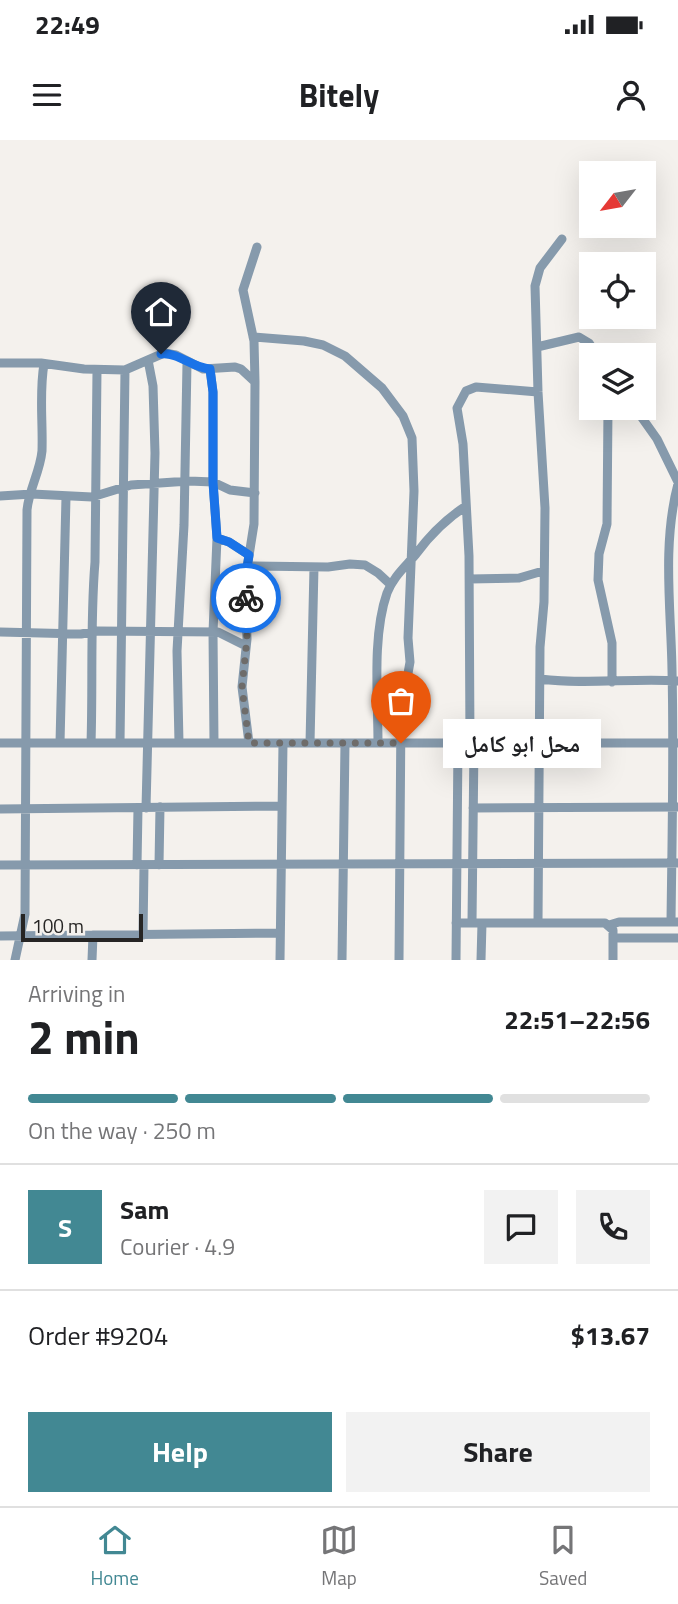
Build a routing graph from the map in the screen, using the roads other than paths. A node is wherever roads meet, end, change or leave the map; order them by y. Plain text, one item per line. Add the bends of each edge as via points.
1 (562, 239) dead end
2 (257, 247) dead end
3 (253, 337) junction
4 (589, 343) edge
5 (537, 347) junction
6 (148, 360) junction
7 (187, 362) junction
8 (0, 363) edge
9 (44, 364) junction
10 (210, 369) junction
11 (97, 370) junction
12 (125, 370) junction
13 (255, 382) junction
14 (537, 392) junction
15 (608, 420) edge
16 (644, 420) edge
17 (183, 481) junction
18 (213, 482) junction
19 (154, 483) junction
20 (678, 483) edge
21 (123, 487) junction
22 (29, 494) junction
23 (255, 494) junction
24 (0, 496) edge
25 (96, 496) junction
26 (66, 497) junction
27 (466, 506) junction
28 (217, 538) junction
29 (249, 555) junction
30 (678, 558) edge
31 (411, 559) junction
32 (247, 566) junction
33 (669, 566) junction
34 (314, 567) junction
35 (543, 571) junction
36 (470, 579) junction
37 (390, 585) junction
38 (123, 631) junction
39 (152, 631) junction
40 (179, 631) junction
41 (0, 632) edge
42 (94, 632) junction
43 (213, 632) junction
44 (25, 633) junction
45 (62, 634) junction
46 (246, 646) junction
47 (540, 679) junction
48 (675, 680) edge
49 (612, 682) junction
50 (0, 743) edge
51 (27, 743) junction
52 (60, 743) junction
53 (92, 743) junction
54 (120, 743) junction
55 (147, 743) junction
56 (179, 743) junction
57 (214, 743) junction
58 (249, 743) junction
59 (283, 743) junction
60 (310, 743) junction
61 (345, 743) junction
62 (378, 743) junction
63 (401, 743) junction
64 (458, 743) junction
65 (472, 743) junction
66 (540, 743) junction
67 (676, 743) edge
68 (282, 806) junction
69 (160, 807) junction
70 (473, 807) junction
71 (540, 807) junction
72 (676, 807) edge
73 (142, 808) junction
74 (0, 809) edge
75 (25, 809) junction
76 (457, 863) junction
77 (473, 863) junction
78 (539, 863) junction
79 (675, 863) edge
80 (281, 864) junction
81 (344, 864) junction
82 (400, 864) junction
83 (0, 865) edge
84 (26, 865) junction
85 (141, 865) junction
86 (159, 865) junction
87 (674, 922) edge
88 (456, 923) junction
89 (477, 923) junction
90 (538, 923) junction
91 (609, 925) junction
92 (280, 933) junction
93 (93, 935) junction
94 (143, 935) junction
95 (0, 936) edge
96 (21, 936) junction
97 (613, 938) junction
98 (678, 938) edge
99 (15, 960) edge
100 (92, 960) edge
101 (280, 960) edge
102 (342, 960) edge
103 (399, 960) edge
104 (456, 960) edge
105 (481, 960) edge
106 (613, 960) edge

1 - 5 street via 537,275
2 - 3 street via 243,290
3 - 13 street
3 - 31 street via 304,341 335,351 394,403 414,450
4 - 5 street via 579,338
5 - 14 street
6 - 7 street via 164,353
6 - 12 street
6 - 19 street via 154,400
7 - 10 street
7 - 17 street
8 - 9 street
9 - 11 street
9 - 22 street via 41,452
10 - 13 street via 235,367
10 - 18 street
11 - 12 street
11 - 25 street
12 - 21 street
13 - 23 street
14 - 27 street via 476,387 459,401
14 - 35 street via 544,487
15 - 49 street via 607,524 598,580 612,643
16 - 20 street
17 - 18 street
17 - 19 street
17 - 40 street
18 - 23 street
18 - 28 street
19 - 21 street
19 - 39 street
20 - 33 street
21 - 25 street
21 - 38 street
22 - 24 street
22 - 26 street
22 - 44 street
23 - 29 street
25 - 26 street
25 - 42 street via 91,589
26 - 45 street
27 - 31 street via 447,519
27 - 36 street
28 - 29 street
28 - 43 street
29 - 32 street
30 - 33 street
31 - 37 street
31 - 63 street via 410,662
32 - 34 street
32 - 46 street
33 - 48 street
34 - 37 street via 365,565
34 - 60 street
35 - 36 street via 519,578
35 - 47 street
36 - 65 street
37 - 62 street via 379,644
38 - 39 street
38 - 42 street
38 - 54 street
39 - 40 street
39 - 55 street
40 - 43 street
40 - 56 street
41 - 44 street
42 - 45 street
42 - 53 street
43 - 46 street
43 - 57 street
44 - 45 street
44 - 51 street
45 - 52 street
46 - 58 street via 242,687
47 - 49 street
47 - 66 street
48 - 49 street
48 - 67 street
50 - 51 street
51 - 52 street
51 - 75 street
52 - 53 street
53 - 54 street
54 - 55 street
55 - 56 street
55 - 73 street
56 - 57 street
57 - 58 street
58 - 59 street
59 - 60 street
59 - 68 street
60 - 61 street
61 - 62 street
61 - 81 street
62 - 63 street
63 - 64 street
63 - 82 street
64 - 65 street
64 - 76 street
65 - 66 street
65 - 70 street
66 - 67 street
66 - 71 street
67 - 72 street
68 - 69 street
68 - 80 street
69 - 73 street
69 - 86 street
70 - 71 street
70 - 77 street
71 - 72 street
71 - 78 street
72 - 79 street
73 - 75 street
73 - 85 street
74 - 75 street
75 - 84 street
76 - 77 street
76 - 82 street
76 - 88 street
77 - 78 street
77 - 89 street
78 - 79 street
78 - 90 street
79 - 87 street
80 - 81 street
80 - 86 street
80 - 92 street
81 - 82 street
81 - 102 street
82 - 103 street
83 - 84 street
84 - 85 street
84 - 96 street
85 - 86 street
85 - 94 street
87 - 91 street
88 - 89 street
88 - 104 street
89 - 90 street
89 - 105 street
90 - 91 street
91 - 97 street
92 - 94 street
92 - 101 street
93 - 94 street
93 - 96 street
93 - 100 street
95 - 96 street
96 - 99 street
97 - 98 street
97 - 106 street

